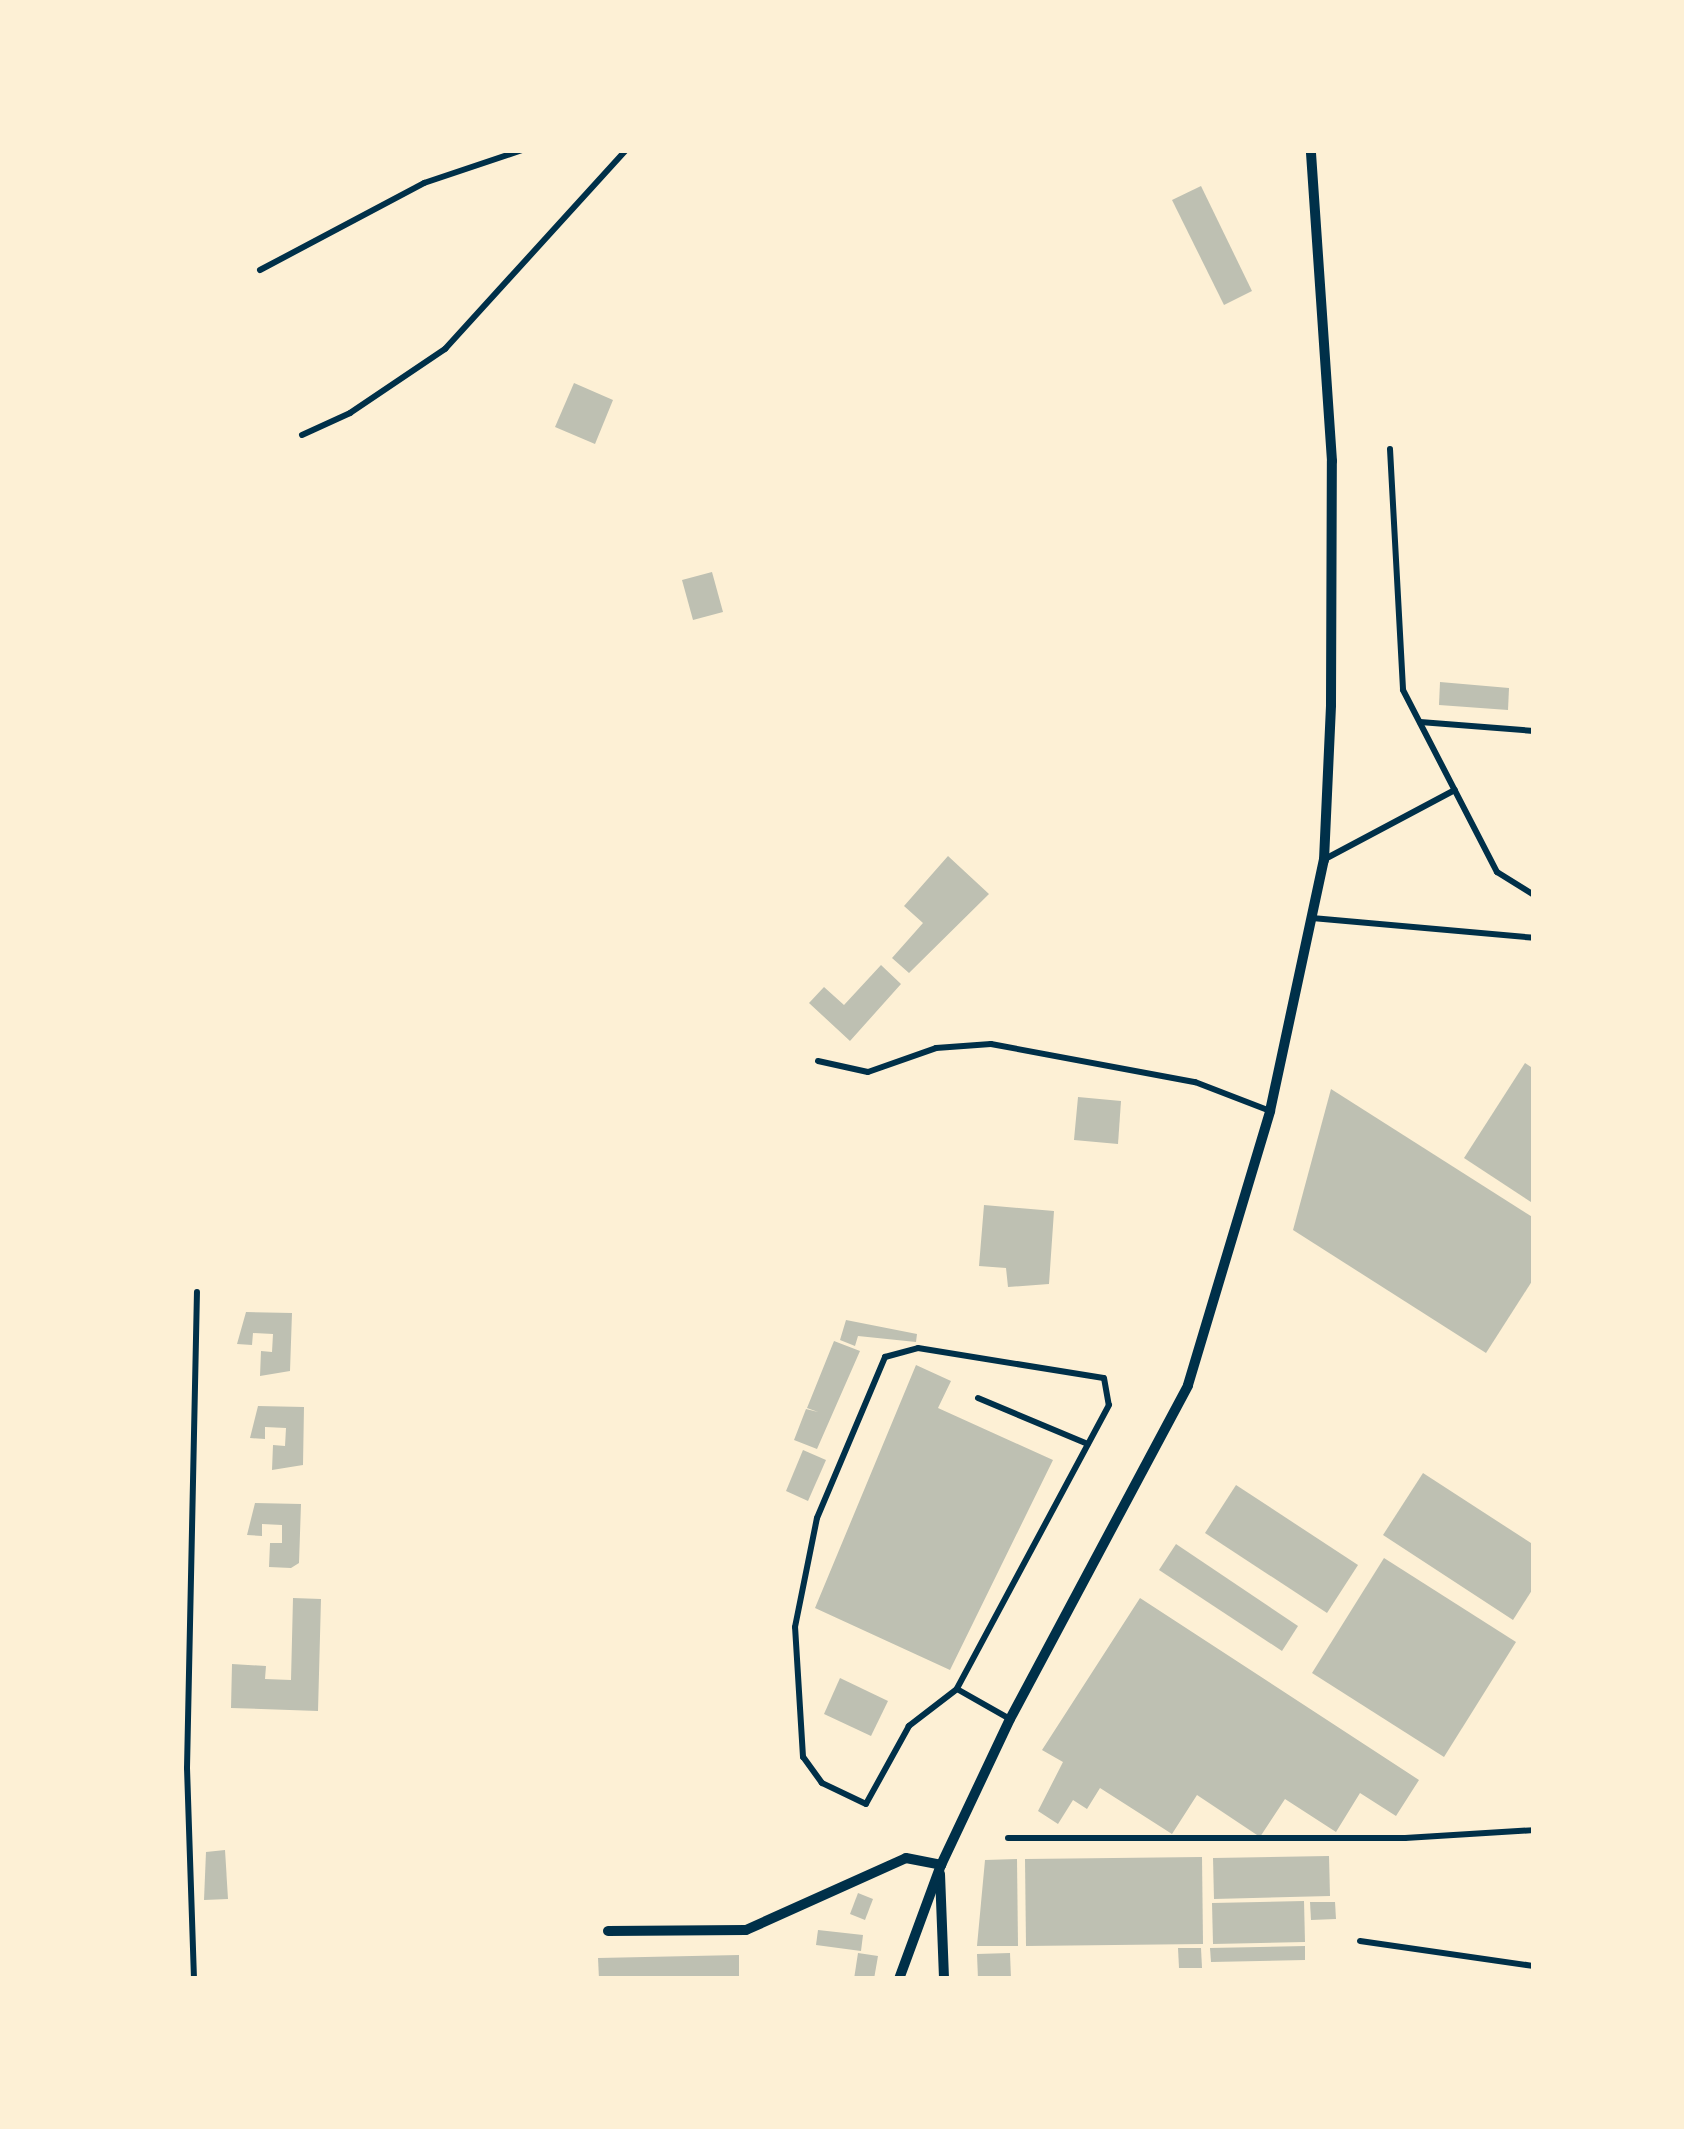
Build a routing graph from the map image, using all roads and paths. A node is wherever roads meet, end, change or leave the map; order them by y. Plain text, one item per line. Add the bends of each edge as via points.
1 (522, 150) edge
2 (626, 150) edge
3 (1311, 150) edge
4 (260, 270) dead end
5 (302, 435) dead end
6 (1390, 448) dead end
7 (1420, 722) junction
8 (1534, 731) edge
9 (1454, 790) junction
10 (1324, 860) junction
11 (1534, 895) edge
12 (1312, 918) junction
13 (1534, 938) edge
14 (818, 1061) dead end
15 (1270, 1112) junction
16 (197, 1292) dead end
17 (978, 1398) dead end
18 (1088, 1444) junction
19 (957, 1689) junction
20 (1010, 1720) junction
21 (1534, 1830) edge
22 (1008, 1838) dead end
23 (940, 1866) junction
24 (608, 1931) dead end
25 (1360, 1941) dead end
26 (1534, 1966) edge
27 (194, 1979) edge
28 (899, 1979) edge
29 (944, 1979) edge

1 - 4 lane via 424,184
2 - 5 lane via 445,349
3 - 10 street via 1332,461
6 - 7 lane via 1400,675
7 - 8 lane
7 - 9 lane
9 - 10 lane
9 - 11 lane via 1496,872
10 - 12 street
12 - 13 lane
12 - 15 street
14 - 15 lane via 868,1072 936,1048 991,1044 1195,1082
15 - 20 street via 1188,1385
16 - 27 lane via 187,1768
17 - 18 lane
18 - 19 lane
18 - 19 lane via 1109,1405 1104,1378 918,1348 885,1357 817,1518 795,1627 803,1757 822,1783 866,1804 909,1726
19 - 20 lane
20 - 23 street
21 - 22 lane
23 - 24 street via 906,1858 746,1930
23 - 28 street
23 - 29 street
25 - 26 lane

